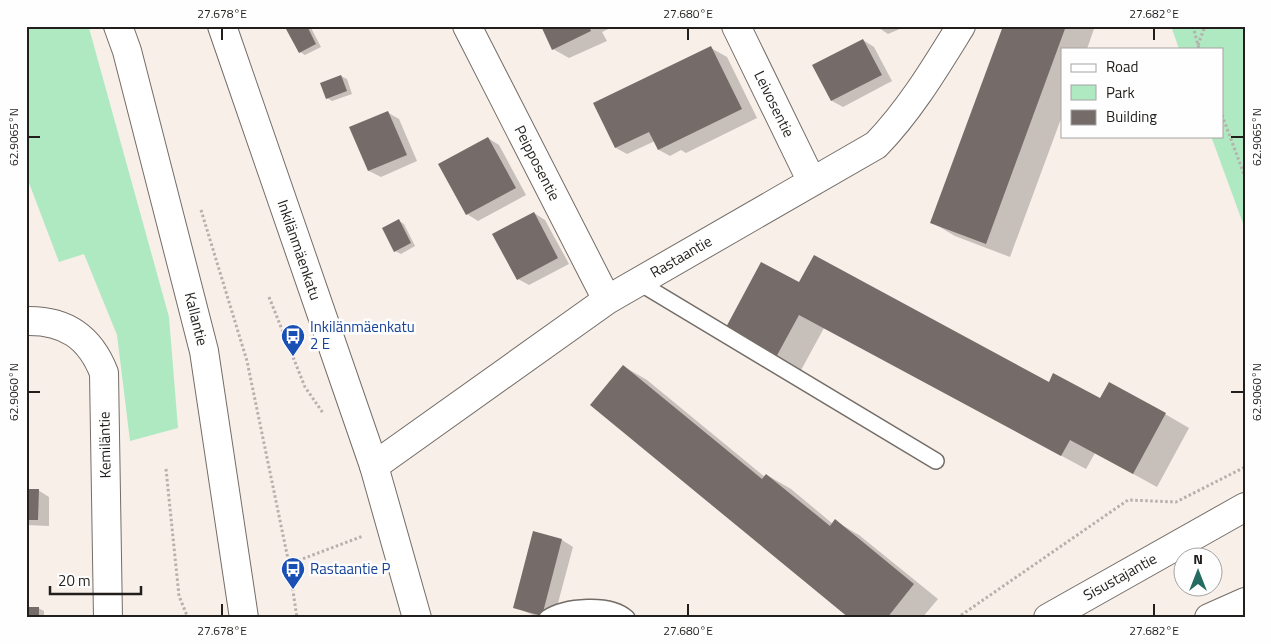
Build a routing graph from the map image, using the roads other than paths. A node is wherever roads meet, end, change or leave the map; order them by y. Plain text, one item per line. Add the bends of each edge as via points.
1 (118, 26) edge
2 (222, 26) edge
3 (467, 26) edge
4 (736, 26) edge
5 (961, 26) edge
6 (812, 182) junction
7 (638, 282) junction
8 (607, 300) junction
9 (26, 322) edge
10 (936, 461) dead end
11 (374, 466) junction
12 (1245, 506) edge
13 (1245, 602) edge
14 (108, 618) edge
15 (244, 618) edge
16 (416, 618) edge
17 (547, 618) edge
18 (627, 618) edge
19 (1048, 618) edge
20 (1209, 618) edge

1 - 15 street, Kallantie via 204,351
2 - 11 street, Inkilänmäenkatu
3 - 8 street, Peipposentie
4 - 6 street, Leivosentie
5 - 6 street, Rastaantie via 922,88 889,132 876,145
6 - 7 street, Rastaantie
7 - 8 street, Rastaantie
7 - 10 lane
8 - 11 street, Rastaantie
9 - 14 street, Kemiläntie via 42,321 61,326 84,340 96,354 104,373
11 - 16 street, Inkilänmäenkatu
12 - 19 street, Sisustajantie
13 - 20 street
17 - 18 lane via 555,613 596,607 622,613

